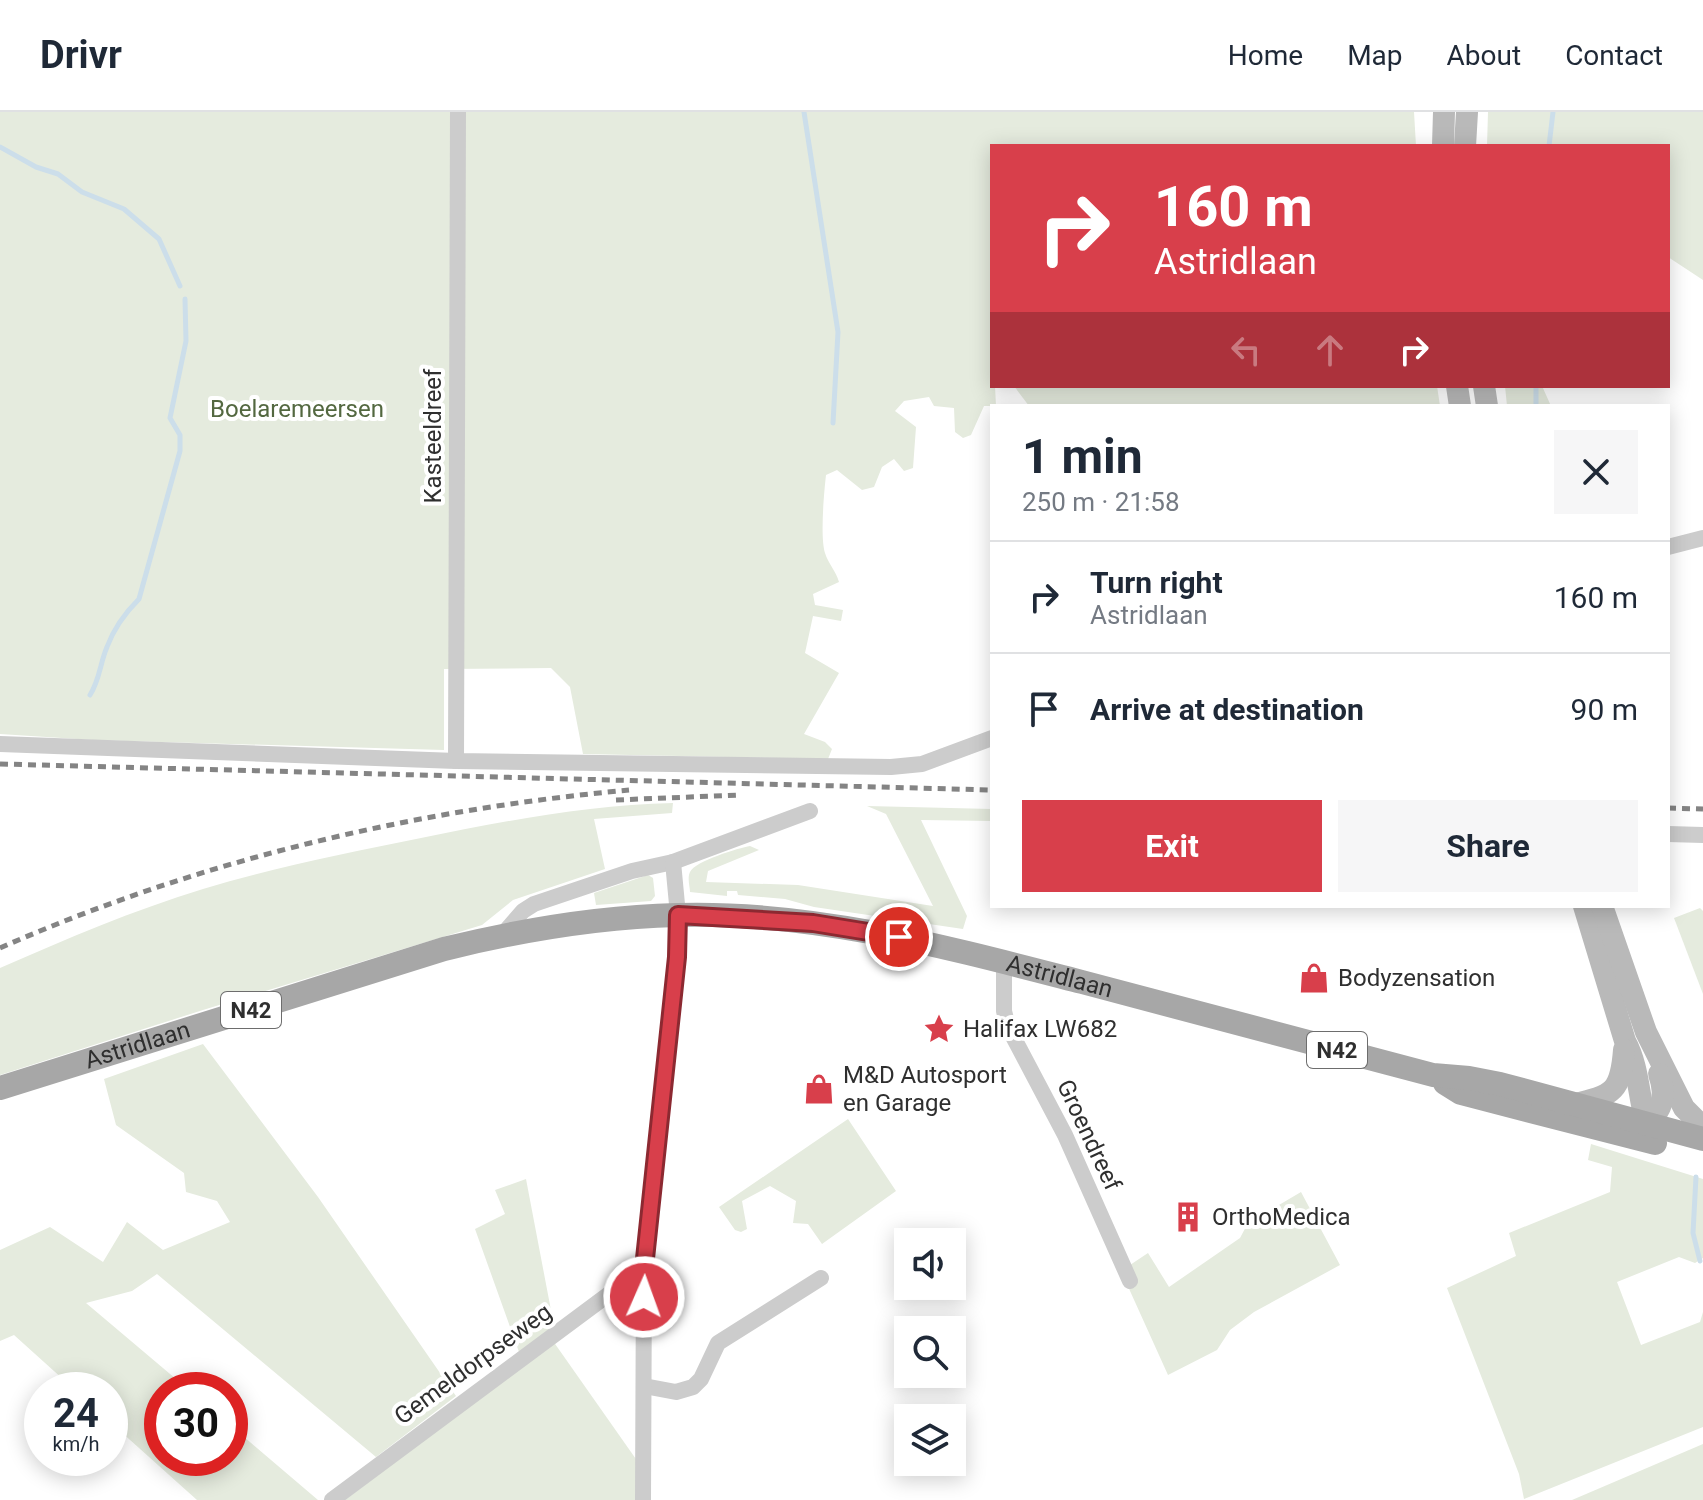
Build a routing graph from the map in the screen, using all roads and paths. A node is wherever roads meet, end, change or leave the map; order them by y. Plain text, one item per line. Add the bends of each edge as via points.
1 (458, 112) edge
2 (1444, 112) edge
3 (1467, 112) edge
4 (1443, 144) edge
5 (1465, 144) edge
6 (1703, 538) edge
7 (1670, 546) edge
8 (990, 739) edge
9 (0, 744) edge
10 (456, 761) junction
11 (810, 811) dead end
12 (1670, 834) edge
13 (1703, 835) edge
14 (673, 862) junction
15 (1585, 908) edge
16 (1603, 908) edge
17 (678, 915) junction
18 (503, 934) junction
19 (1004, 962) junction
20 (1625, 1041) junction
21 (1656, 1053) junction
22 (1433, 1075) junction
23 (0, 1088) edge
24 (1574, 1104) junction
25 (1646, 1125) junction
26 (1703, 1127) edge
27 (1703, 1139) edge
28 (1703, 1155) edge
29 (644, 1268) junction
30 (821, 1278) dead end
31 (1130, 1281) dead end
32 (644, 1386) junction
33 (332, 1500) edge
34 (643, 1500) edge

1 - 10 street, Kasteeldreef
2 - 4 main road
3 - 5 main road
6 - 7 street
8 - 10 street via 922,764 891,767
9 - 10 street
11 - 14 street
12 - 13 street
14 - 17 street
14 - 18 street via 534,904
15 - 20 main road
16 - 21 main road
17 - 18 main road, Astridlaan / N42
17 - 19 main road, Astridlaan / N42 via 813,923
17 - 29 street
18 - 23 main road, Astridlaan / N42 via 414,957
19 - 22 main road, Astridlaan / N42
19 - 31 street, Groendreef via 1008,1027 1065,1135
20 - 24 main road via 1617,1085
20 - 25 main road
21 - 25 main road via 1664,1097
21 - 26 main road via 1688,1114
22 - 24 main road, Astridlaan / N42 via 1485,1081
22 - 25 main road, Astridlaan / N42 via 1461,1093 1611,1132
24 - 25 main road, Astridlaan / N42
25 - 27 main road, Astridlaan / N42
25 - 28 main road, Astridlaan / N42
29 - 32 street
29 - 33 street, Gemeldorpseweg
30 - 32 street via 718,1343 693,1387 676,1392
32 - 34 street

